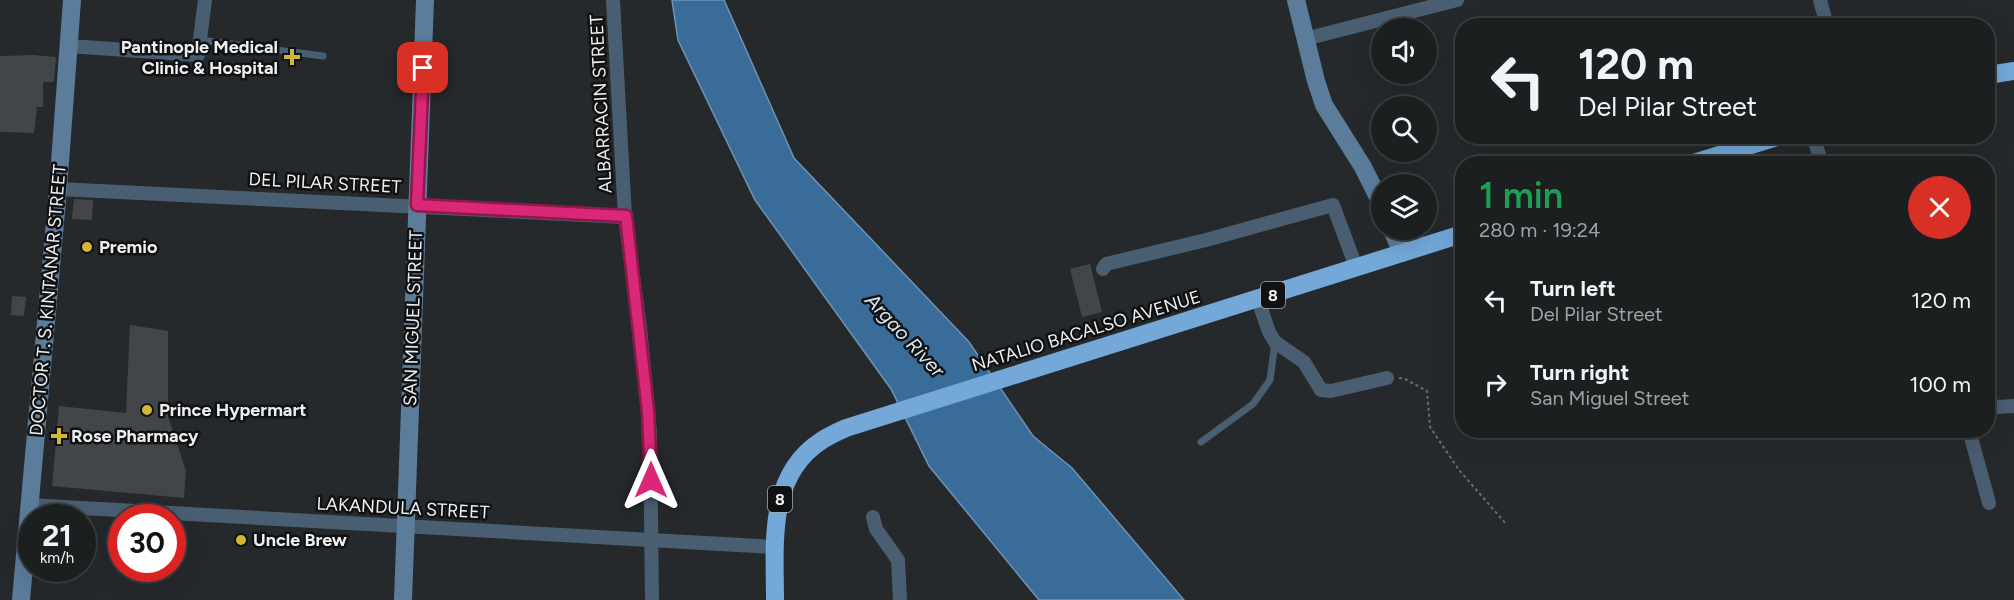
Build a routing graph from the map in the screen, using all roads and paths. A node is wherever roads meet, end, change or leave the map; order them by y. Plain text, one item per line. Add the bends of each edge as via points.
1 (72, 0) edge
2 (205, 0) edge
3 (425, 0) edge
4 (613, 0) edge
5 (1296, 0) edge
6 (1456, 0) edge
7 (1820, 0) edge
8 (1825, 18) edge
9 (1305, 39) junction
10 (200, 40) junction
11 (69, 46) junction
12 (323, 56) dead end
13 (2014, 70) edge
14 (1995, 74) edge
15 (1754, 144) edge
16 (1716, 156) edge
17 (1371, 182) edge
18 (58, 189) junction
19 (417, 205) junction
20 (626, 216) junction
21 (1455, 236) edge
22 (1396, 240) edge
23 (1402, 253) junction
24 (1356, 267) junction
25 (1104, 269) dead end
26 (1258, 300) junction
27 (1275, 342) junction
28 (1387, 378) joint
29 (1995, 406) edge
30 (2014, 406) edge
31 (1971, 438) edge
32 (1201, 442) dead end
33 (1989, 503) dead end
34 (29, 504) edge
35 (96, 508) edge
36 (873, 517) dead end
37 (1507, 525) dead end
38 (406, 526) junction
39 (651, 540) junction
40 (775, 547) junction
41 (23, 582) edge
42 (21, 600) edge
43 (402, 600) edge
44 (652, 600) edge
45 (775, 600) edge
46 (900, 600) edge

1 - 11 street, DOCTOR T. S. KINTANAR STREET
2 - 10 street
3 - 19 street, SAN MIGUEL STREET
4 - 20 street, ALBARRACIN STREET
5 - 9 street
6 - 9 street
7 - 8 street
9 - 17 street via 1324,105
10 - 11 street via 198,55
10 - 12 lane
11 - 18 street, DOCTOR T. S. KINTANAR STREET
13 - 14 highway
15 - 16 highway
18 - 19 street, DEL PILAR STREET
18 - 34 street, DOCTOR T. S. KINTANAR STREET
19 - 20 street, DEL PILAR STREET
19 - 38 street, SAN MIGUEL STREET
20 - 39 street, ALBARRACIN STREET via 650,432
21 - 23 highway, NATALIO BACALSO AVENUE / 8
22 - 23 street
23 - 24 highway, NATALIO BACALSO AVENUE / 8
24 - 25 street via 1333,205 1106,264
24 - 26 highway, NATALIO BACALSO AVENUE / 8
26 - 27 street
26 - 40 highway, NATALIO BACALSO AVENUE / 8 via 846,428 820,441 801,457 788,476 780,500
27 - 28 street via 1304,362 1321,390
27 - 32 lane via 1270,380 1253,404
28 - 37 path via 1405,378 1427,391 1430,427 1459,470
29 - 30 street
31 - 33 street
35 - 38 street, LAKANDULA STREET
36 - 46 street via 876,529 898,560
38 - 39 street, LAKANDULA STREET
38 - 43 street, SAN MIGUEL STREET
39 - 40 street, LAKANDULA STREET
39 - 44 street, ALBARRACIN STREET
40 - 45 highway, NATALIO BACALSO AVENUE / 8
41 - 42 street, DOCTOR T. S. KINTANAR STREET

